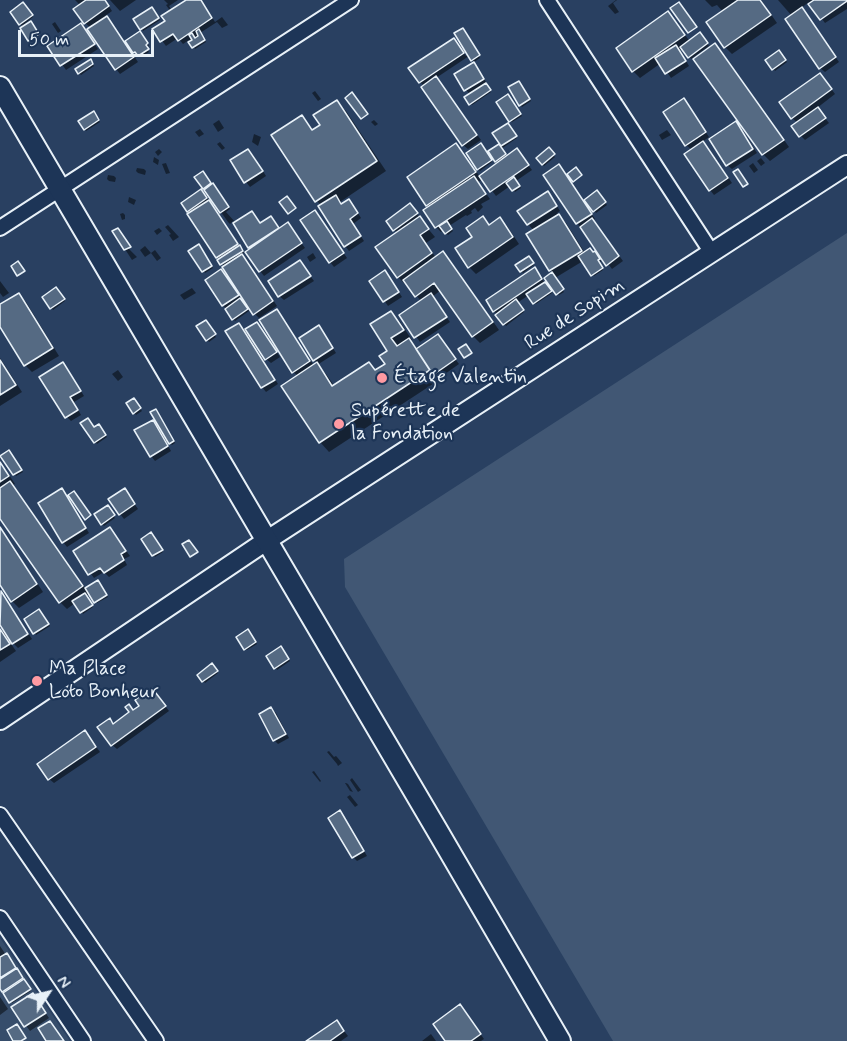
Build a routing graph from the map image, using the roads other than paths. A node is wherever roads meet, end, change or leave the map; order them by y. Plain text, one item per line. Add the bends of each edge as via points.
1 (351, 0) edge
2 (547, 0) edge
3 (0, 87) edge
4 (847, 165) edge
5 (59, 189) junction
6 (0, 228) edge
7 (712, 253) junction
8 (266, 541) junction
9 (0, 720) edge
10 (0, 815) edge
11 (0, 918) edge
12 (83, 1041) edge
13 (156, 1041) edge
14 (560, 1041) edge

1 - 5 street
2 - 7 street
3 - 5 main road
4 - 7 street, Rue de Sopim
5 - 6 street
5 - 8 main road
7 - 8 street, Rue de Sopim
8 - 9 street, Rue de Sopim
8 - 14 main road
10 - 13 street
11 - 12 street

